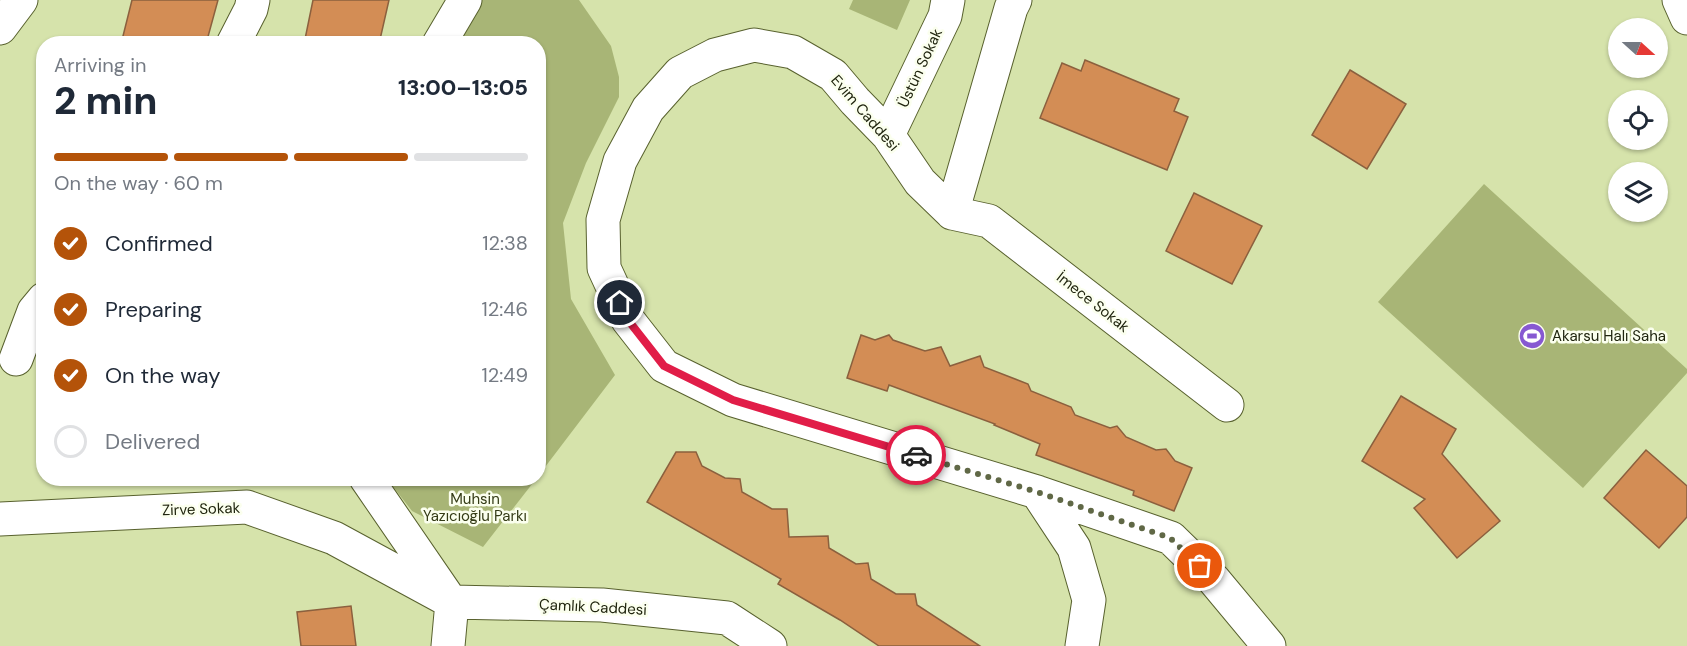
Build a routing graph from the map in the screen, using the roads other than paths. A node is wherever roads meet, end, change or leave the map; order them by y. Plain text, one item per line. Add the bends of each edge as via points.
1 (21, 0) edge
2 (253, 0) edge
3 (465, 0) edge
4 (948, 0) edge
5 (1015, 0) edge
6 (1680, 0) edge
7 (1687, 18) edge
8 (0, 28) edge
9 (237, 36) edge
10 (444, 36) edge
11 (888, 135) junction
12 (952, 213) junction
13 (36, 309) edge
14 (16, 358) dead end
15 (1227, 405) dead end
16 (372, 486) edge
17 (1037, 492) junction
18 (0, 519) edge
19 (452, 602) junction
20 (448, 646) edge
21 (770, 646) edge
22 (1082, 646) edge
23 (1269, 646) edge

1 - 8 street
2 - 9 street
3 - 10 street
4 - 11 street, Üstün Sokak via 945,16
5 - 12 street
6 - 7 street
11 - 12 street, Evim Caddesi via 920,182
11 - 17 street, Evim Caddesi via 833,75 793,52 754,45 715,55 680,74 648,109 621,161 603,220 604,268 628,320 664,366 733,400
12 - 15 street, İmece Sokak via 989,221
13 - 14 street
16 - 19 street
17 - 22 street via 1074,548 1089,600
17 - 23 street, Evim Caddesi via 1170,538 1214,580
18 - 19 street, Zirve Sokak via 247,507 334,538
19 - 20 street
19 - 21 street, Çamlık Caddesi via 602,605 727,618

